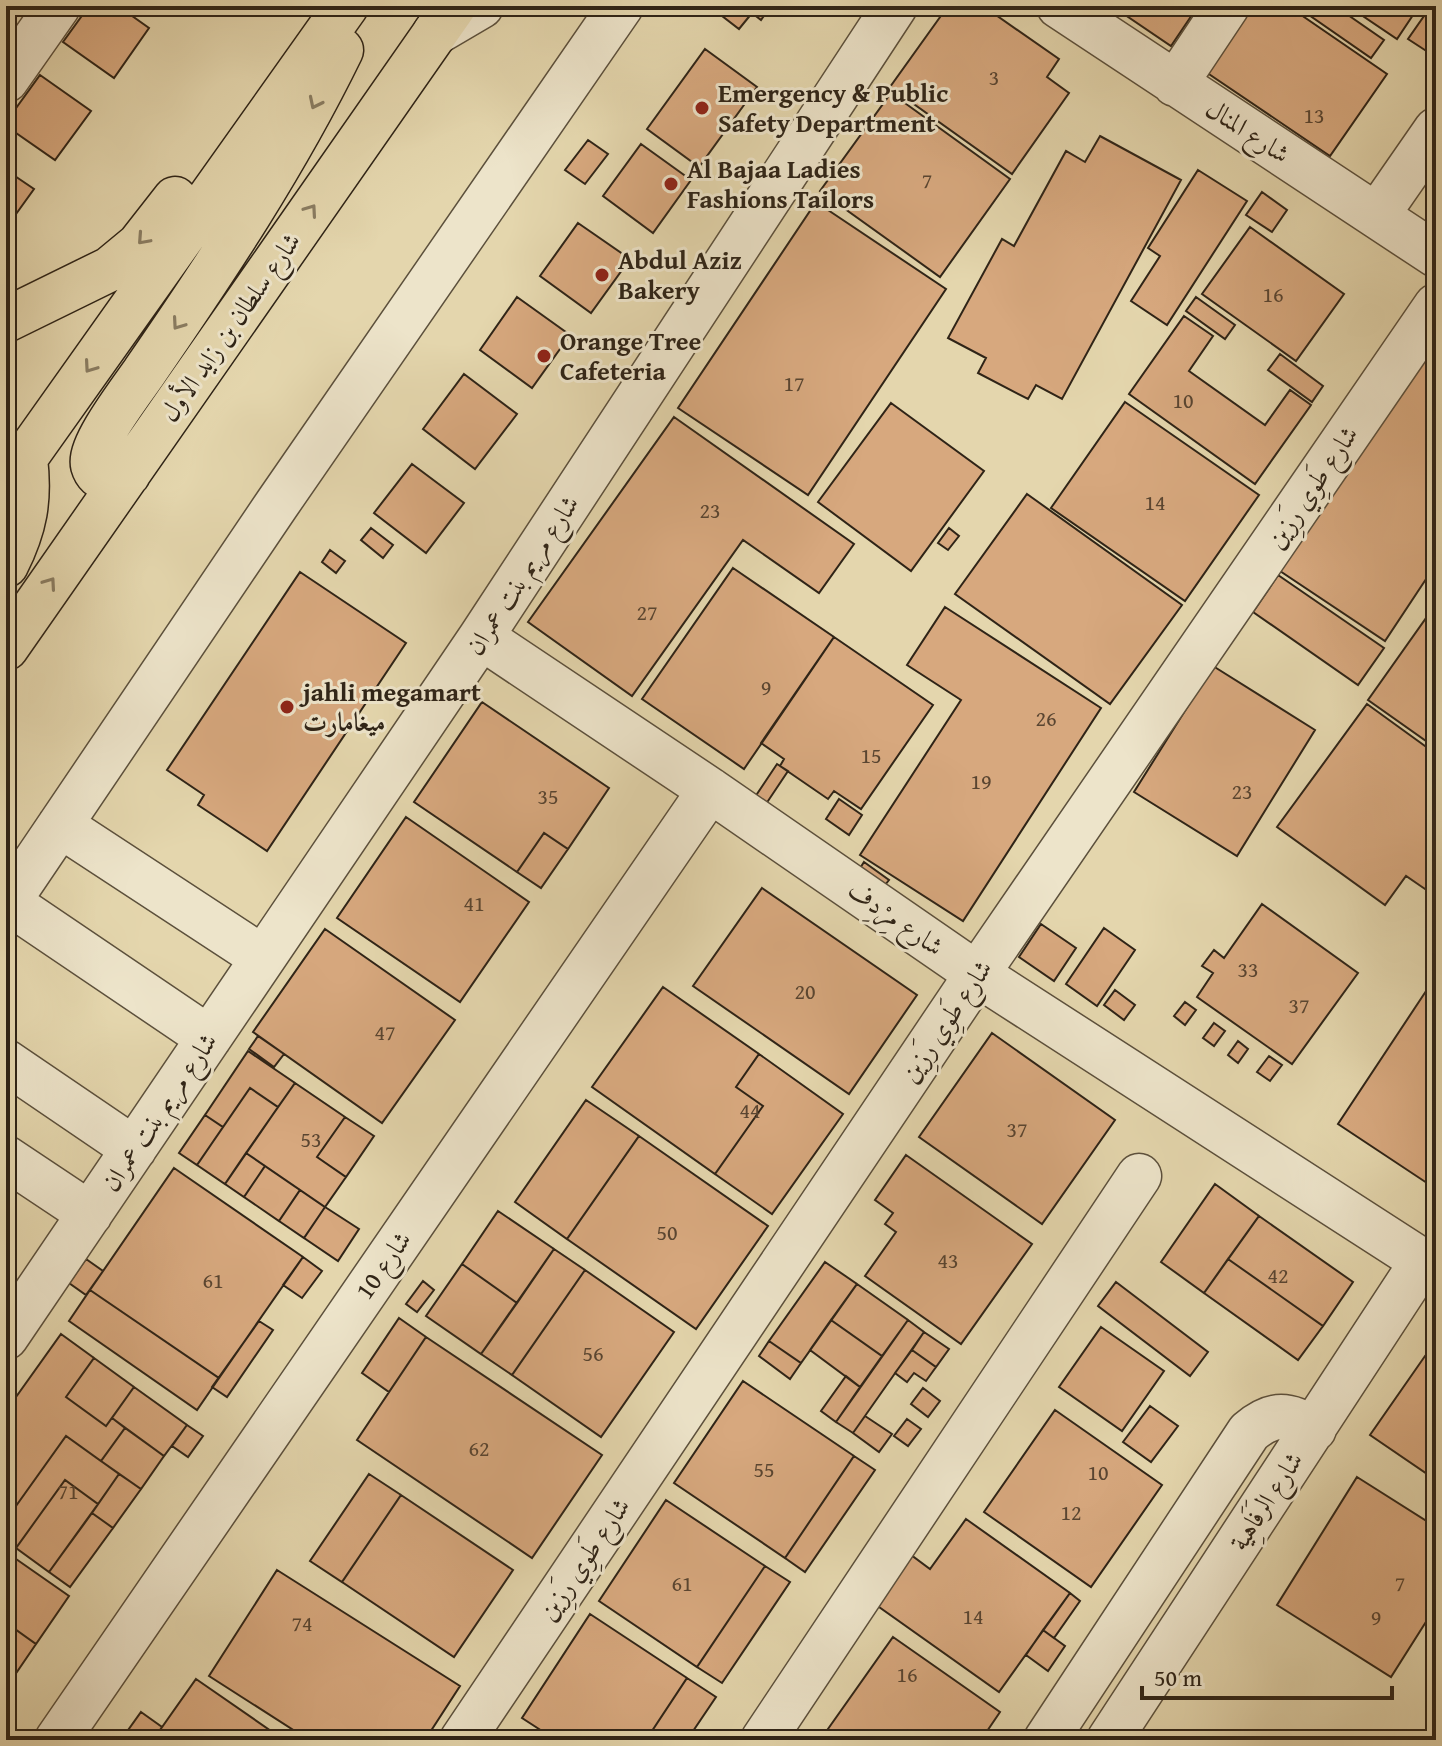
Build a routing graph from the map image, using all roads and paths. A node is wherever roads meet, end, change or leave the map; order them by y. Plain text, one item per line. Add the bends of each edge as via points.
1 (58, 6) edge
2 (334, 6) edge
3 (346, 6) edge
4 (356, 6) edge
5 (481, 6) edge
6 (621, 6) edge
7 (895, 6) edge
8 (1059, 6) edge
9 (1227, 6) edge
10 (445, 19) edge
11 (6, 80) edge
12 (1175, 84) junction
13 (1436, 130) edge
14 (1377, 215) junction
15 (1436, 255) edge
16 (1436, 306) edge
17 (6, 320) edge
18 (128, 474) junction
19 (14, 484) edge
20 (87, 530) junction
21 (6, 565) edge
22 (481, 637) junction
23 (6, 648) edge
24 (710, 790) junction
25 (60, 825) junction
26 (7, 903) edge
27 (263, 958) junction
28 (977, 974) junction
29 (209, 1038) junction
30 (6, 1062) edge
31 (134, 1149) junction
32 (6, 1158) edge
33 (1139, 1176) dead end
34 (90, 1214) junction
35 (1429, 1266) edge
36 (19, 1290) edge
37 (6, 1337) edge
38 (1314, 1429) junction
39 (57, 1740) edge
40 (462, 1740) edge
41 (763, 1740) edge
42 (1046, 1740) edge
43 (1109, 1740) edge

1 - 11 street
2 -> 17 main road via 285,56 126,258
3 -> 19 main road
4 -> 18 main road via 307,118 218,266 94,450 96,472 106,479
5 - 10 street
6 - 25 street
7 - 22 street, شارع مريم بنت عمران
8 - 12 street, شارع المنال
9 - 12 street
18 -> 10 main road, شارع سلطان بن زايد الأول
12 - 14 street, شارع المنال
13 - 14 street
14 - 15 street, شارع المنال
16 - 28 street, شارع طَوِي رَزِين
18 - 20 main road, شارع سلطان بن زايد الأول
19 - 20 main road
19 - 21 main road via 15,547
23 -> 20 main road, شارع سلطان بن زايد الأول
22 - 24 street, شارع مِرْدِف
22 - 27 street, شارع مريم بنت عمران
24 - 28 street, شارع مِرْدِف
24 - 39 street, شارع 10
25 - 26 street
25 - 27 street
26 - 29 street
27 - 29 street, شارع مريم بنت عمران
28 - 35 street, شارع مِرْدِف
28 - 40 street, شارع طَوِي رَزِين
29 - 31 street, شارع مريم بنت عمران
30 - 31 street
31 - 34 street, شارع مريم بنت عمران
32 - 34 street
33 - 41 street
34 - 36 street, شارع مريم بنت عمران
35 - 38 street, شارع الرَفَاهِية
36 - 37 street, شارع مريم بنت عمران
38 - 42 street via 1294,1417 1281,1417 1249,1432
38 - 43 street, شارع الرَفَاهِية

